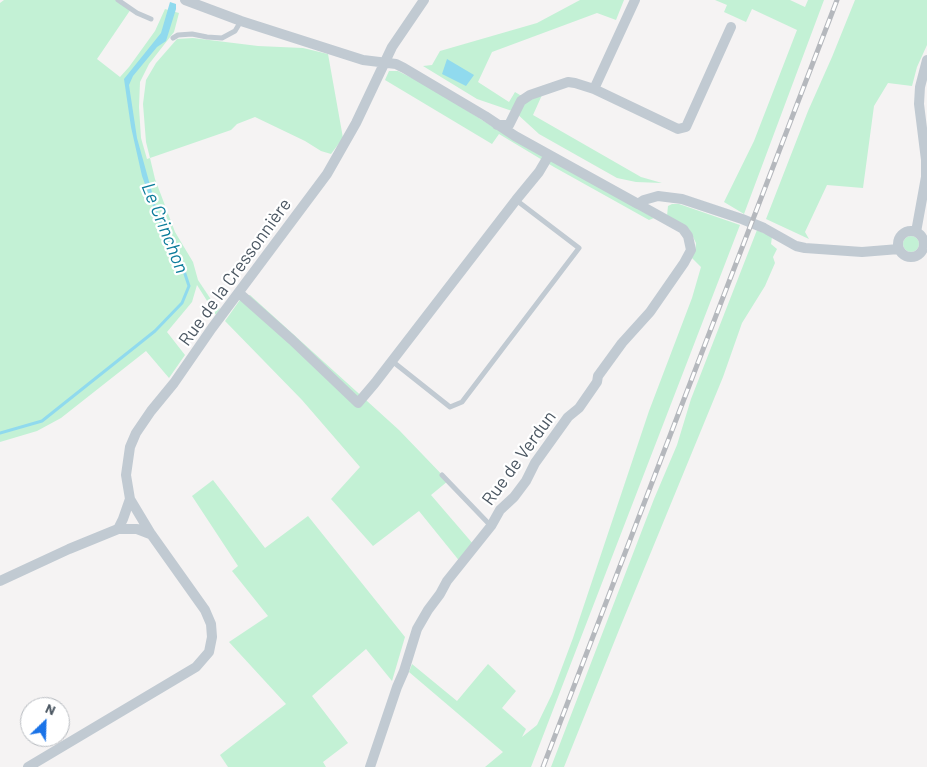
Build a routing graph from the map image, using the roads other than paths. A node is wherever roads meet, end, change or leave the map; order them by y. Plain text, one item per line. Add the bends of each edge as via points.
1 (118, 0) edge
2 (185, 0) edge
3 (424, 0) edge
4 (635, 0) edge
5 (151, 19) dead end
6 (241, 21) junction
7 (731, 27) dead end
8 (173, 38) dead end
9 (927, 60) edge
10 (383, 64) junction
11 (594, 90) junction
12 (485, 116) junction
13 (511, 121) junction
14 (497, 125) junction
15 (545, 152) junction
16 (516, 200) junction
17 (638, 204) junction
18 (916, 232) junction
19 (899, 249) junction
20 (925, 253) edge
21 (239, 293) junction
22 (392, 361) junction
23 (442, 475) dead end
24 (130, 499) junction
25 (490, 526) junction
26 (118, 529) junction
27 (151, 534) junction
28 (0, 581) edge
29 (28, 767) edge
30 (370, 767) edge

1 - 5 lane
2 - 6 street
3 - 10 street, Rue de la Cressonnière
4 - 11 street
6 - 8 lane via 235,31 222,38 192,34
6 - 10 street
7 - 11 street via 686,126 678,129
9 - 18 street via 919,104 926,178
10 - 12 street via 404,68
10 - 21 street, Rue de la Cressonnière via 360,116 326,174
11 - 13 street via 568,82 524,98
12 - 13 street
12 - 14 street
13 - 14 street
13 - 15 street
14 - 15 street
15 - 16 street via 540,172
15 - 17 street
16 - 22 street
16 - 22 lane via 579,248 462,402 450,407
17 - 19 street via 658,196 682,199 742,219 805,248 862,252
17 - 25 street, Rue de Verdun via 683,229 691,250 650,312 598,376 579,408 568,417 526,481
18 - 19 street via 903,234 899,239
18 - 20 street via 923,240
19 - 20 street via 909,257
21 - 22 street via 358,403
21 - 24 street, Rue de la Cressonnière via 136,433 127,458
23 - 25 lane
24 - 26 street
24 - 27 street
25 - 30 street, Rue de Verdun via 447,581 417,629
26 - 27 street via 137,529
26 - 28 street
27 - 29 street via 205,610 211,624 209,652 196,667

